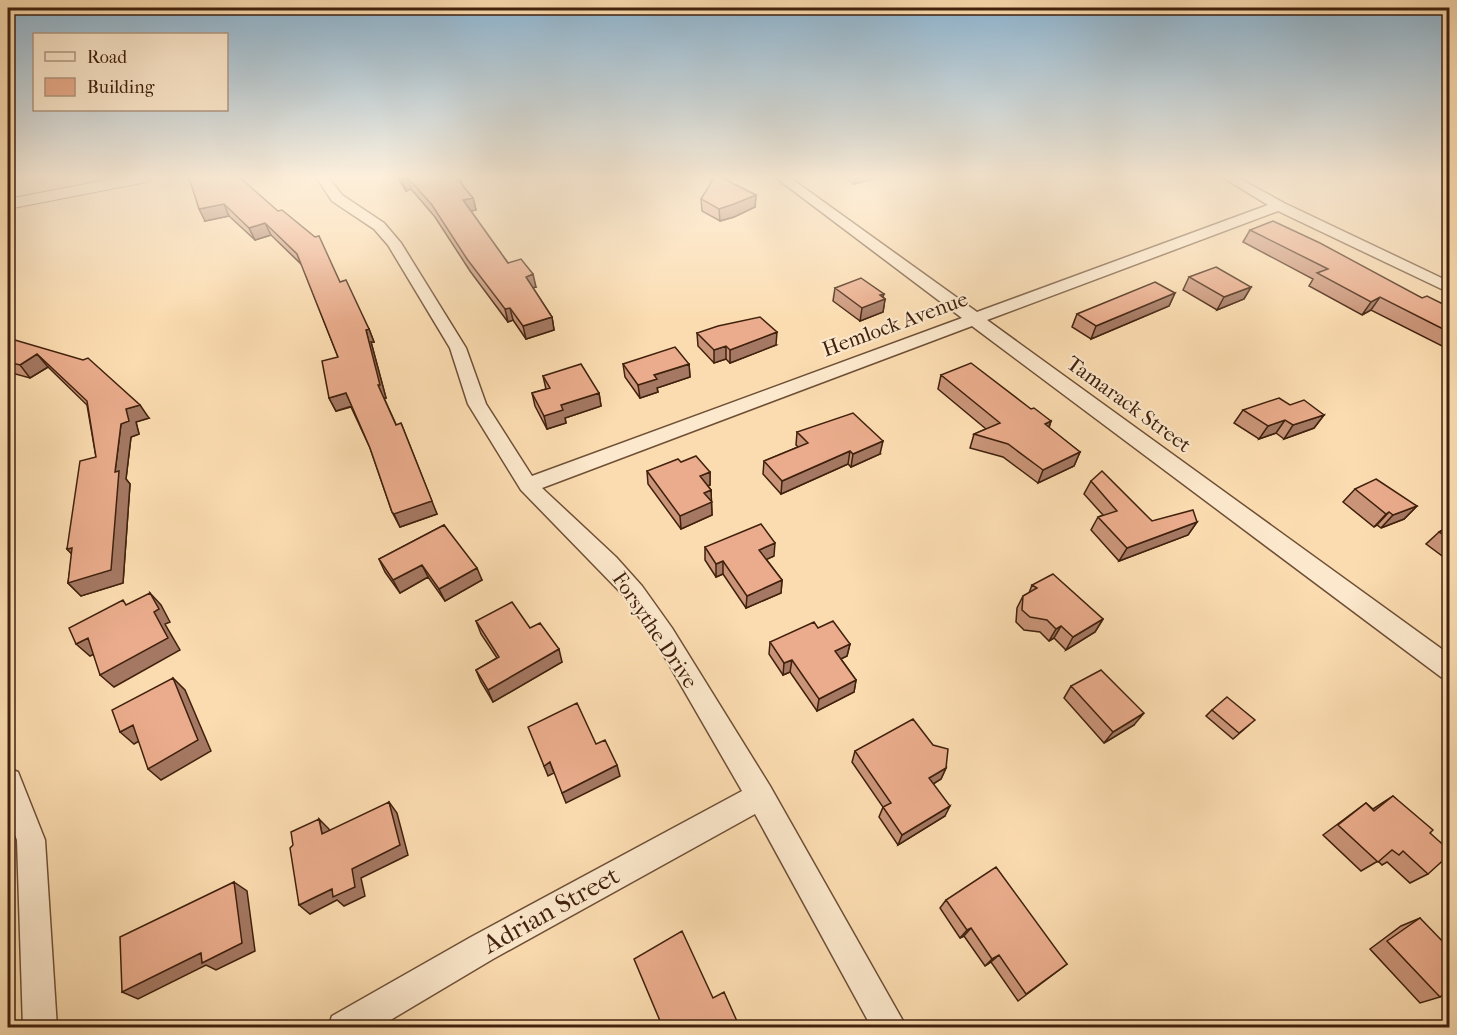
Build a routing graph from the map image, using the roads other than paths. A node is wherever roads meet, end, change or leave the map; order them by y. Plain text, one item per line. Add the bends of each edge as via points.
1 (378, 225) edge
2 (847, 225) edge
3 (1227, 225) edge
4 (1319, 225) edge
5 (1449, 288) edge
6 (975, 318) junction
7 (528, 484) junction
8 (1449, 669) edge
9 (8, 782) edge
10 (760, 796) junction
11 (40, 1028) edge
12 (345, 1028) edge
13 (891, 1028) edge

1 - 7 street, Forsythe Drive via 394,243 458,348 477,404
2 - 6 street, Tamarack Street
3 - 6 street, Hemlock Avenue
4 - 5 street
6 - 7 street, Hemlock Avenue
6 - 8 street, Tamarack Street
7 - 10 street, Forsythe Drive via 634,592
9 - 11 street via 31,840
10 - 12 street, Adrian Street
10 - 13 street, Forsythe Drive

